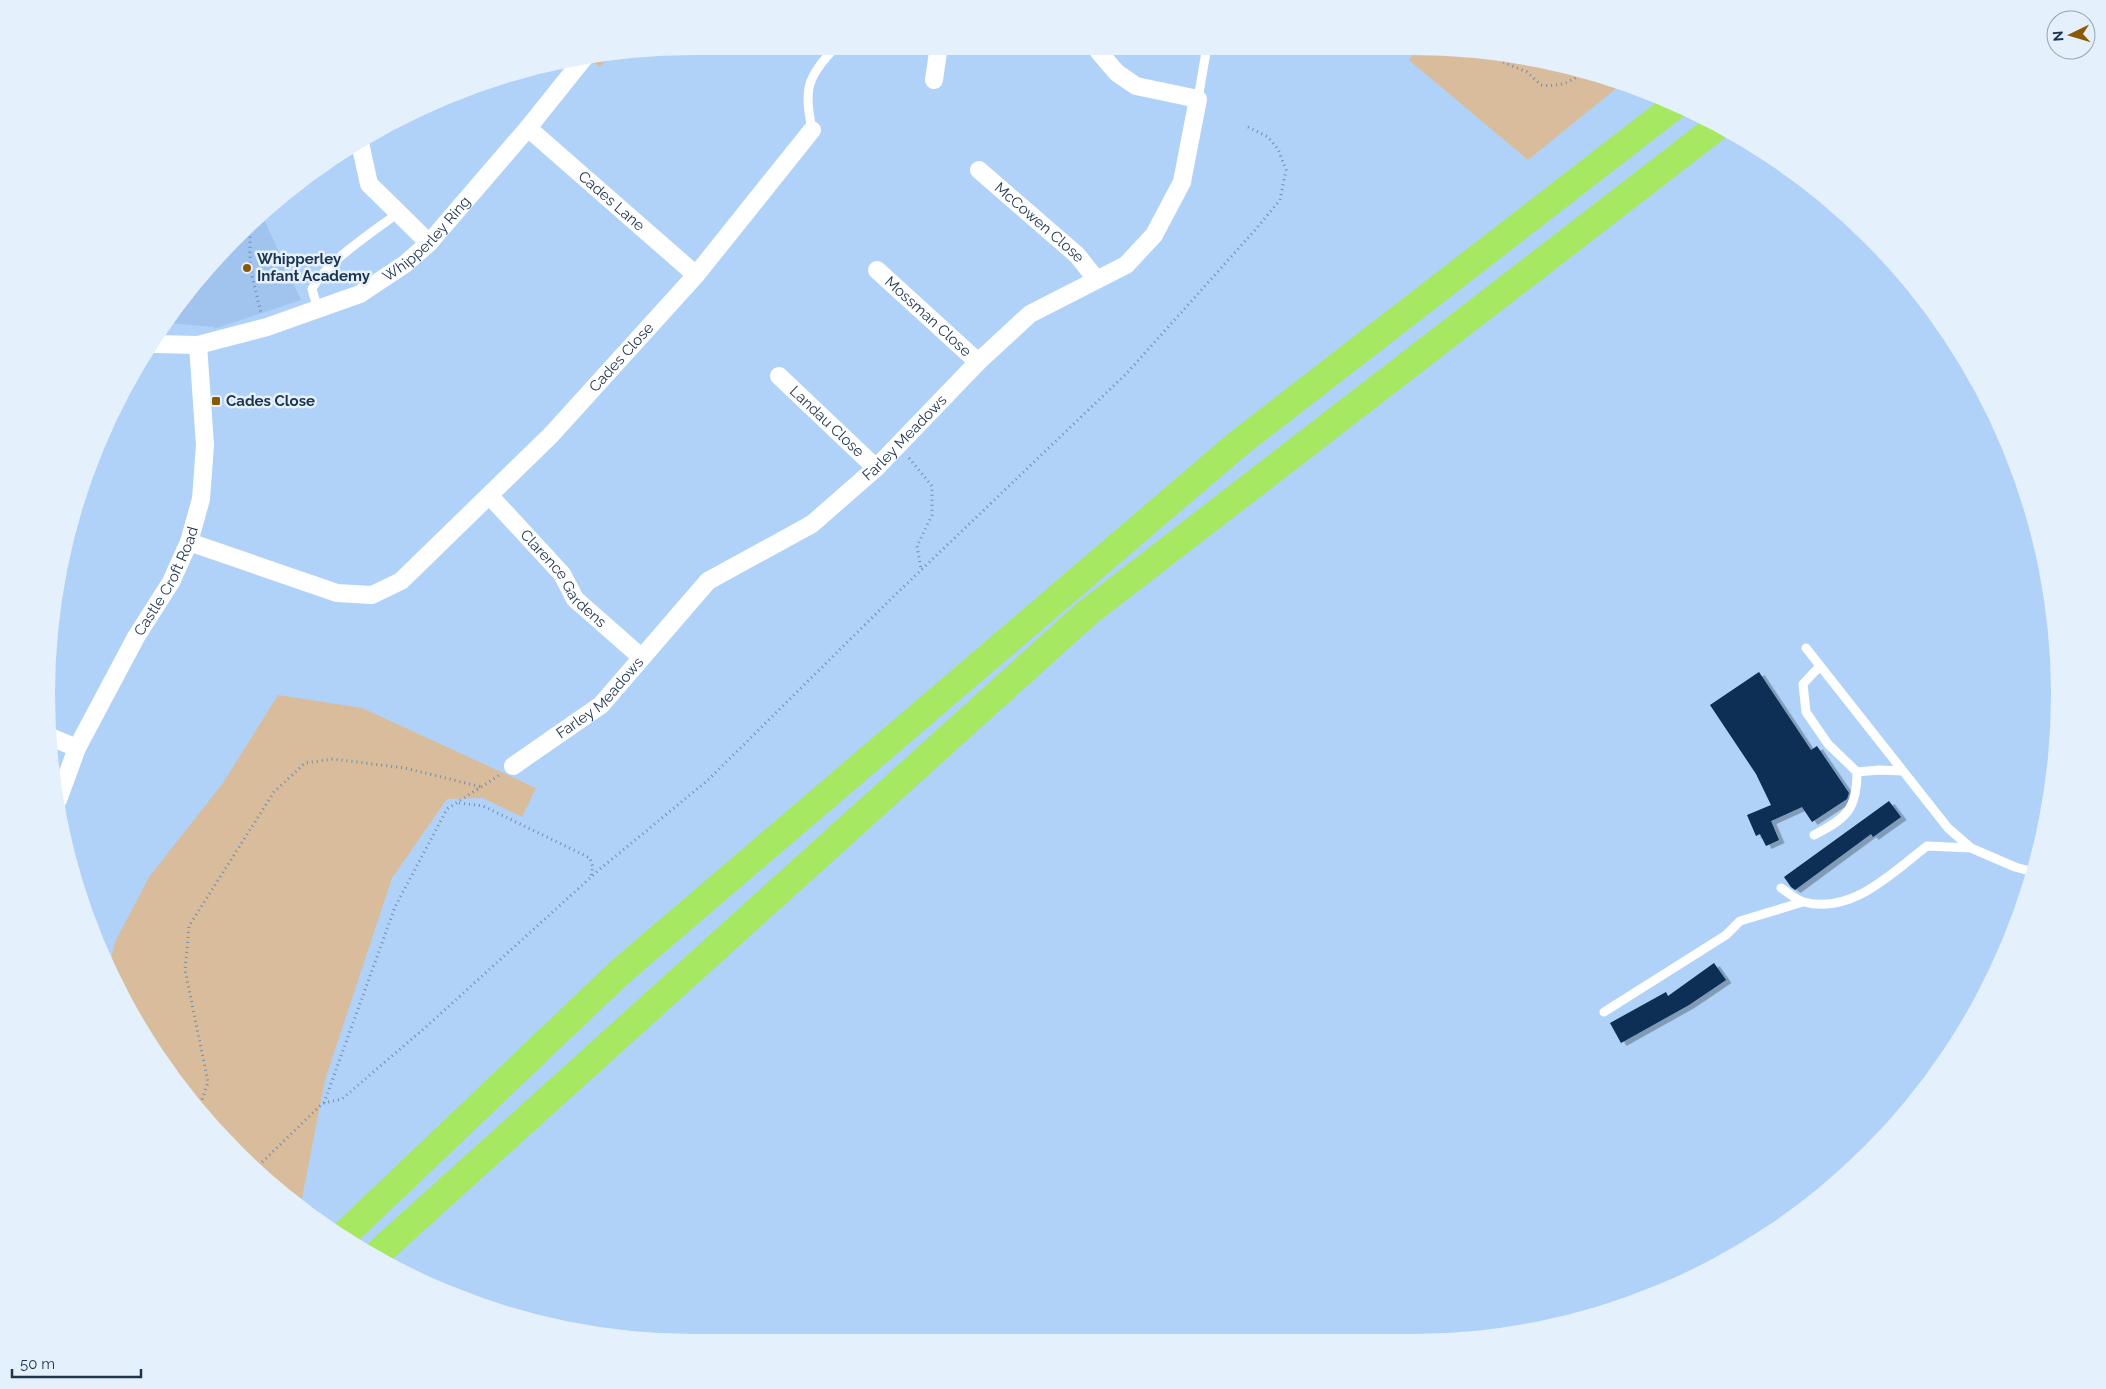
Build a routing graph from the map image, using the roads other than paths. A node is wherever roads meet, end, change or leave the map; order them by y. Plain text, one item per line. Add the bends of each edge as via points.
1 (829, 55) edge
2 (938, 55) edge
3 (1102, 55) edge
4 (1205, 55) edge
5 (578, 66) edge
6 (934, 80) dead end
7 (1198, 99) junction
8 (1669, 110) edge
9 (528, 128) junction
10 (812, 130) joint
11 (1712, 131) edge
12 (361, 149) edge
13 (978, 170) dead end
14 (398, 213) junction
15 (430, 243) junction
16 (877, 270) dead end
17 (696, 276) junction
18 (1096, 279) junction
19 (318, 310) junction
20 (160, 344) edge
21 (198, 344) junction
22 (978, 362) junction
23 (780, 376) dead end
24 (876, 468) junction
25 (490, 496) junction
26 (188, 542) junction
27 (1806, 648) dead end
28 (641, 658) junction
29 (1820, 666) junction
30 (56, 739) edge
31 (77, 748) junction
32 (513, 766) road end
33 (1903, 771) junction
34 (1857, 772) junction
35 (62, 789) edge
36 (1814, 835) dead end
37 (1971, 848) junction
38 (2026, 870) edge
39 (1781, 888) dead end
40 (1803, 902) junction
41 (1604, 1012) dead end
42 (348, 1231) edge
43 (380, 1251) edge

1 - 10 lane via 812,76 809,87 808,111
2 - 6 street
3 - 7 street via 1117,73 1136,86
4 - 7 lane, Farley Meadows
5 - 9 street, Whipperley Ring
7 - 18 street, Farley Meadows via 1182,182 1154,235 1126,265
8 - 42 highway via 1252,432 620,972
9 - 15 street, Whipperley Ring
9 - 17 street, Cades Lane
10 - 17 street, Cades Close
11 - 43 highway via 1087,613
12 - 14 street via 369,184
13 - 18 street, McCowen Close via 1077,255
14 - 15 street
14 - 19 lane via 347,252 316,281 312,289
15 - 19 street, Whipperley Ring via 360,294
16 - 22 street, Mossman Close
17 - 25 street, Cades Close
18 - 22 street, Farley Meadows via 1030,314
19 - 21 street, Whipperley Ring via 265,328
20 - 21 street, Whipperley Ring
21 - 26 street, Castle Croft Road via 205,445 201,499
22 - 24 street, Farley Meadows
23 - 24 street, Landau Close
24 - 28 street, Farley Meadows via 812,524 708,580
25 - 26 street, Cades Close via 401,581 372,595 337,594
25 - 28 street, Clarence Gardens via 562,574 575,599
26 - 31 street, Castle Croft Road via 171,582 136,637
27 - 29 lane
28 - 32 street, Farley Meadows via 601,705
29 - 33 lane
29 - 34 lane via 1803,684 1806,712 1828,744
30 - 31 street
31 - 35 street, Castle Croft Road
33 - 34 lane
33 - 37 lane via 1948,828
34 - 36 lane via 1853,806 1831,826
37 - 38 lane
37 - 40 lane via 1927,846 1871,890 1834,904
39 - 40 lane
40 - 41 lane via 1740,921 1726,935

